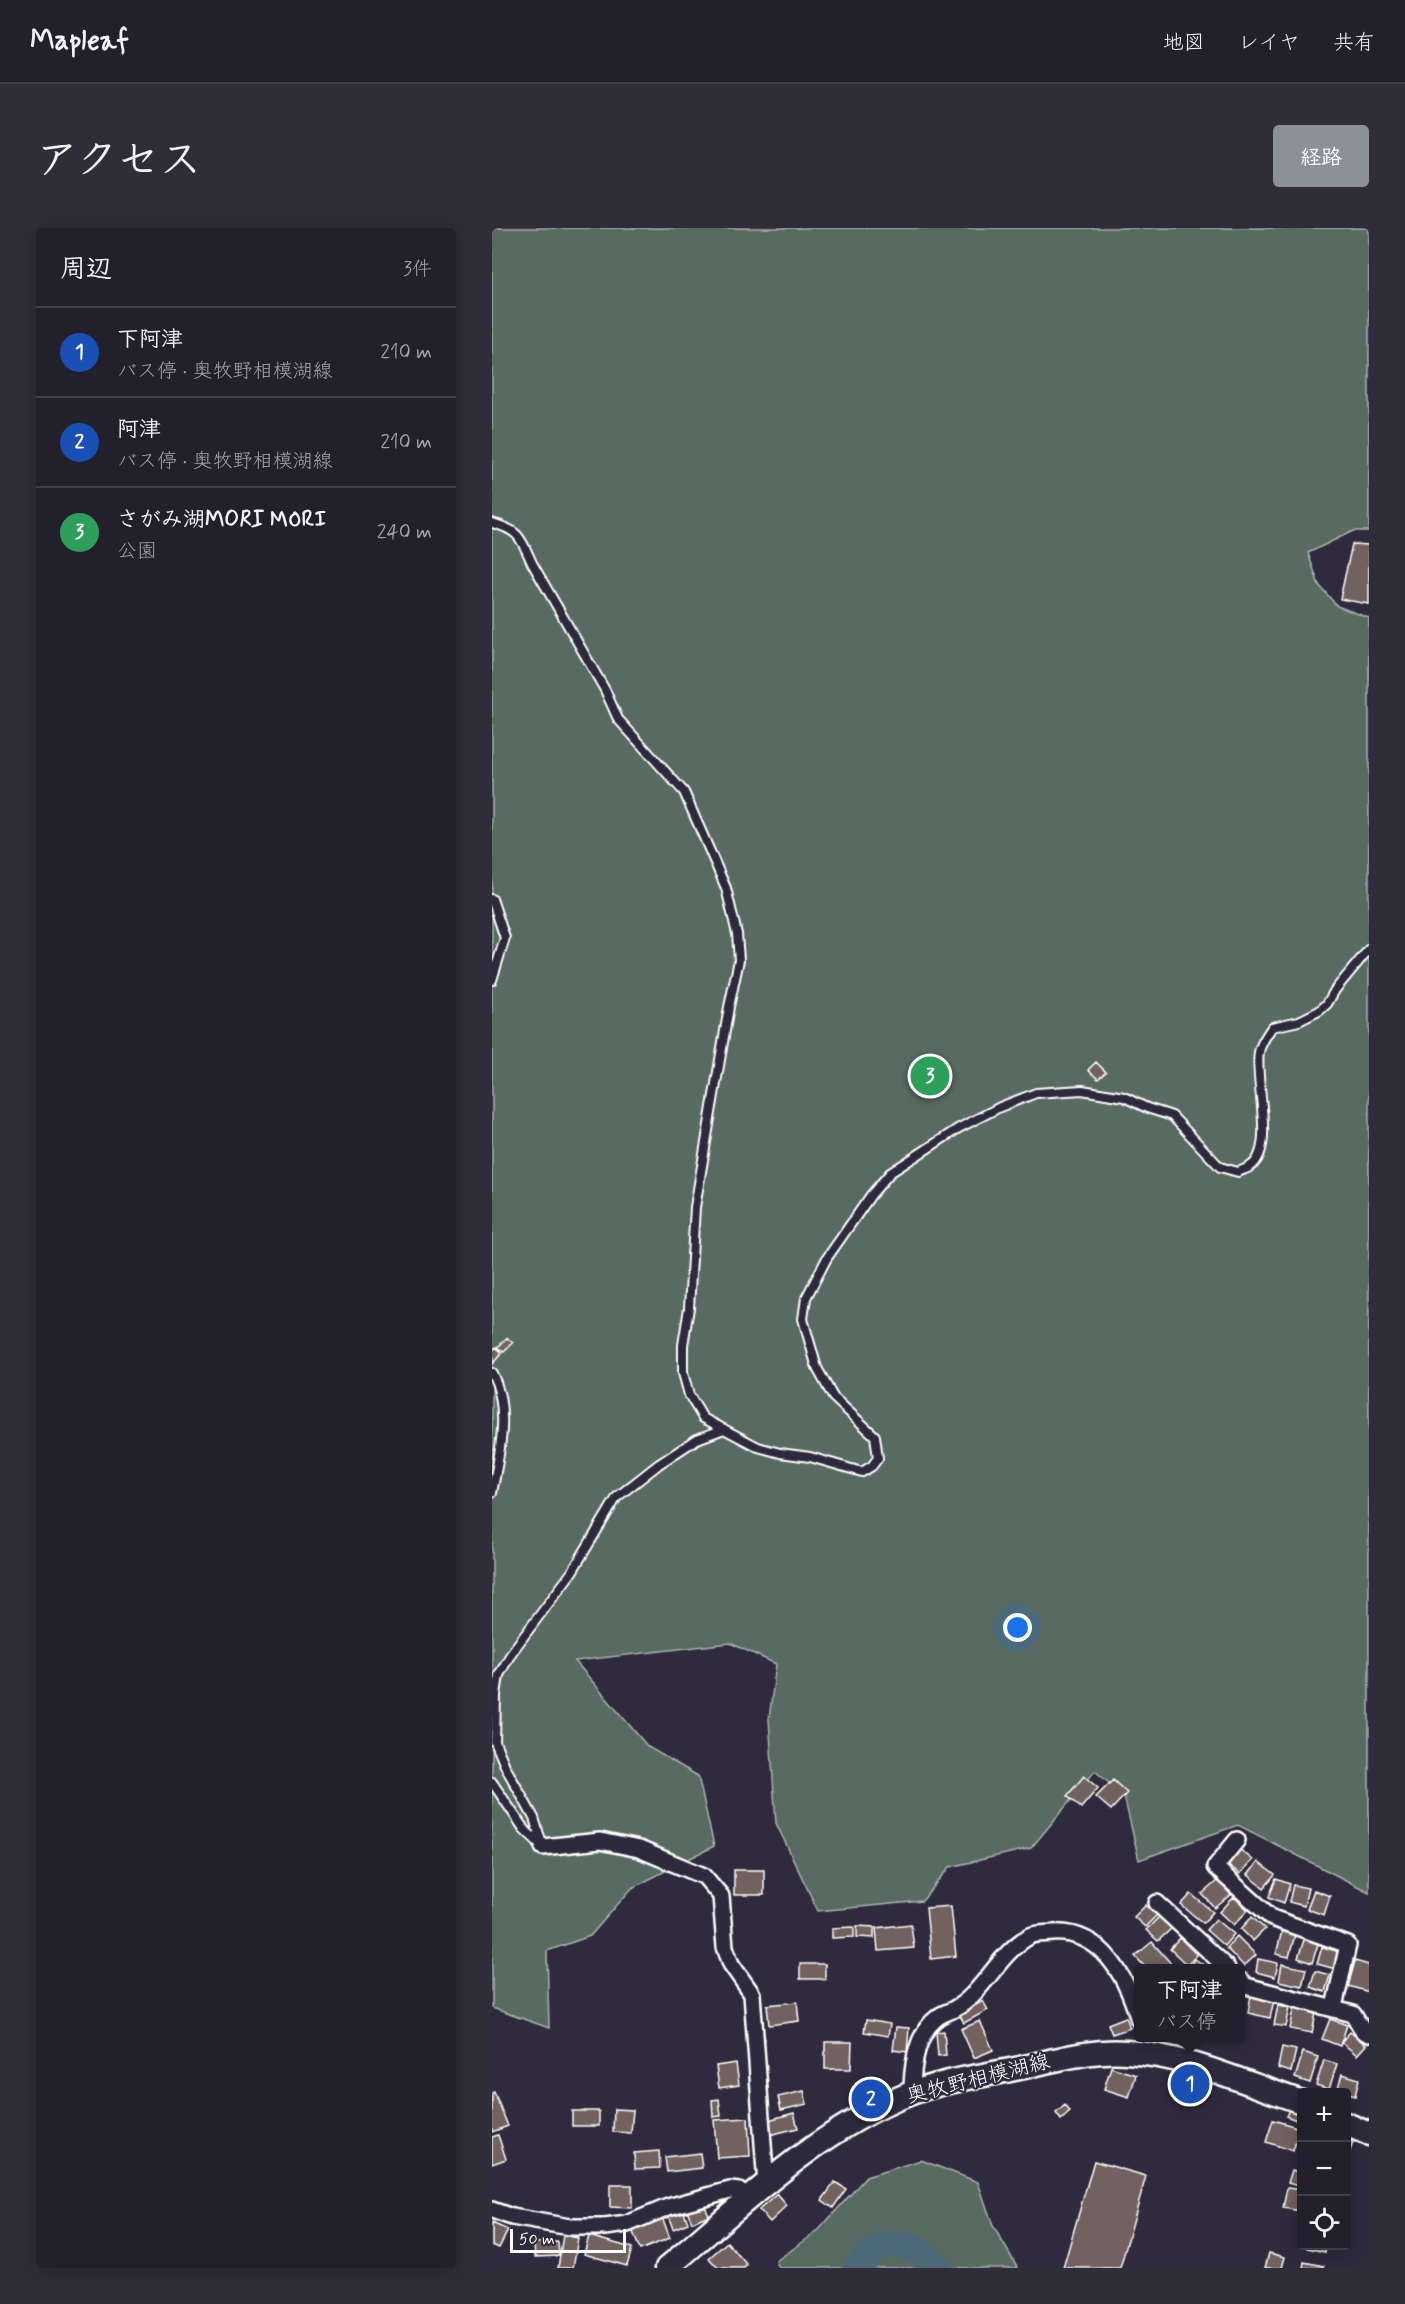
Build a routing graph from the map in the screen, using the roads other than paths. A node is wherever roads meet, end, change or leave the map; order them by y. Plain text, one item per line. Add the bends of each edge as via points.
1 (492, 523) edge
2 (492, 899) edge
3 (1369, 949) edge
4 (492, 980) edge
5 (492, 1373) edge
6 (724, 1429) junction
7 (492, 1493) edge
8 (492, 1782) edge
9 (1237, 1840) dead end
10 (543, 1846) junction
11 (1158, 1903) dead end
12 (1223, 1964) edge
13 (1245, 1987) edge
14 (1134, 1993) edge
15 (1334, 2007) junction
16 (1369, 2034) edge
17 (1146, 2046) edge
18 (912, 2093) junction
19 (1297, 2100) edge
20 (1351, 2126) edge
21 (1369, 2134) edge
22 (758, 2192) junction
23 (492, 2210) edge
24 (667, 2268) edge

1 - 6 lane via 511,528 523,542 618,719 684,792 726,888 739,960 695,1207 689,1308 682,1345 689,1395 703,1418
2 - 4 lane via 505,938
3 - 6 lane via 1319,1011 1299,1021 1272,1027 1263,1041 1259,1052 1264,1143 1253,1166 1238,1172 1221,1167 1172,1116 1124,1097 1082,1090 1036,1094 1000,1107 959,1128 890,1173 827,1258 806,1298 803,1319 817,1368 833,1397 875,1436 878,1458 872,1467 862,1472 780,1453 758,1447
5 - 7 lane via 502,1411 501,1444
6 - 10 lane via 697,1439 617,1497 572,1572 499,1675 495,1742 534,1818
8 - 10 lane via 524,1829
9 - 15 street via 1215,1867 1272,1918 1348,1945
10 - 22 street via 600,1841 639,1849 704,1876 721,1896 725,1947 731,1964 753,1994
11 - 12 street
13 - 15 street
14 - 18 street via 1108,1956 1088,1940 1062,1933 1032,1934 1003,1958 975,1992 958,2007 937,2017 923,2034 912,2071
15 - 16 street via 1353,2014
17 - 18 main road, 奥牧野相模湖線 via 1126,2052 1081,2054
17 - 19 main road, 奥牧野相模湖線
18 - 22 main road, 奥牧野相模湖線 via 873,2109 832,2133
20 - 21 main road
22 - 23 street via 730,2190 668,2206 627,2224 589,2228 512,2217
22 - 24 main road, 奥牧野相模湖線

